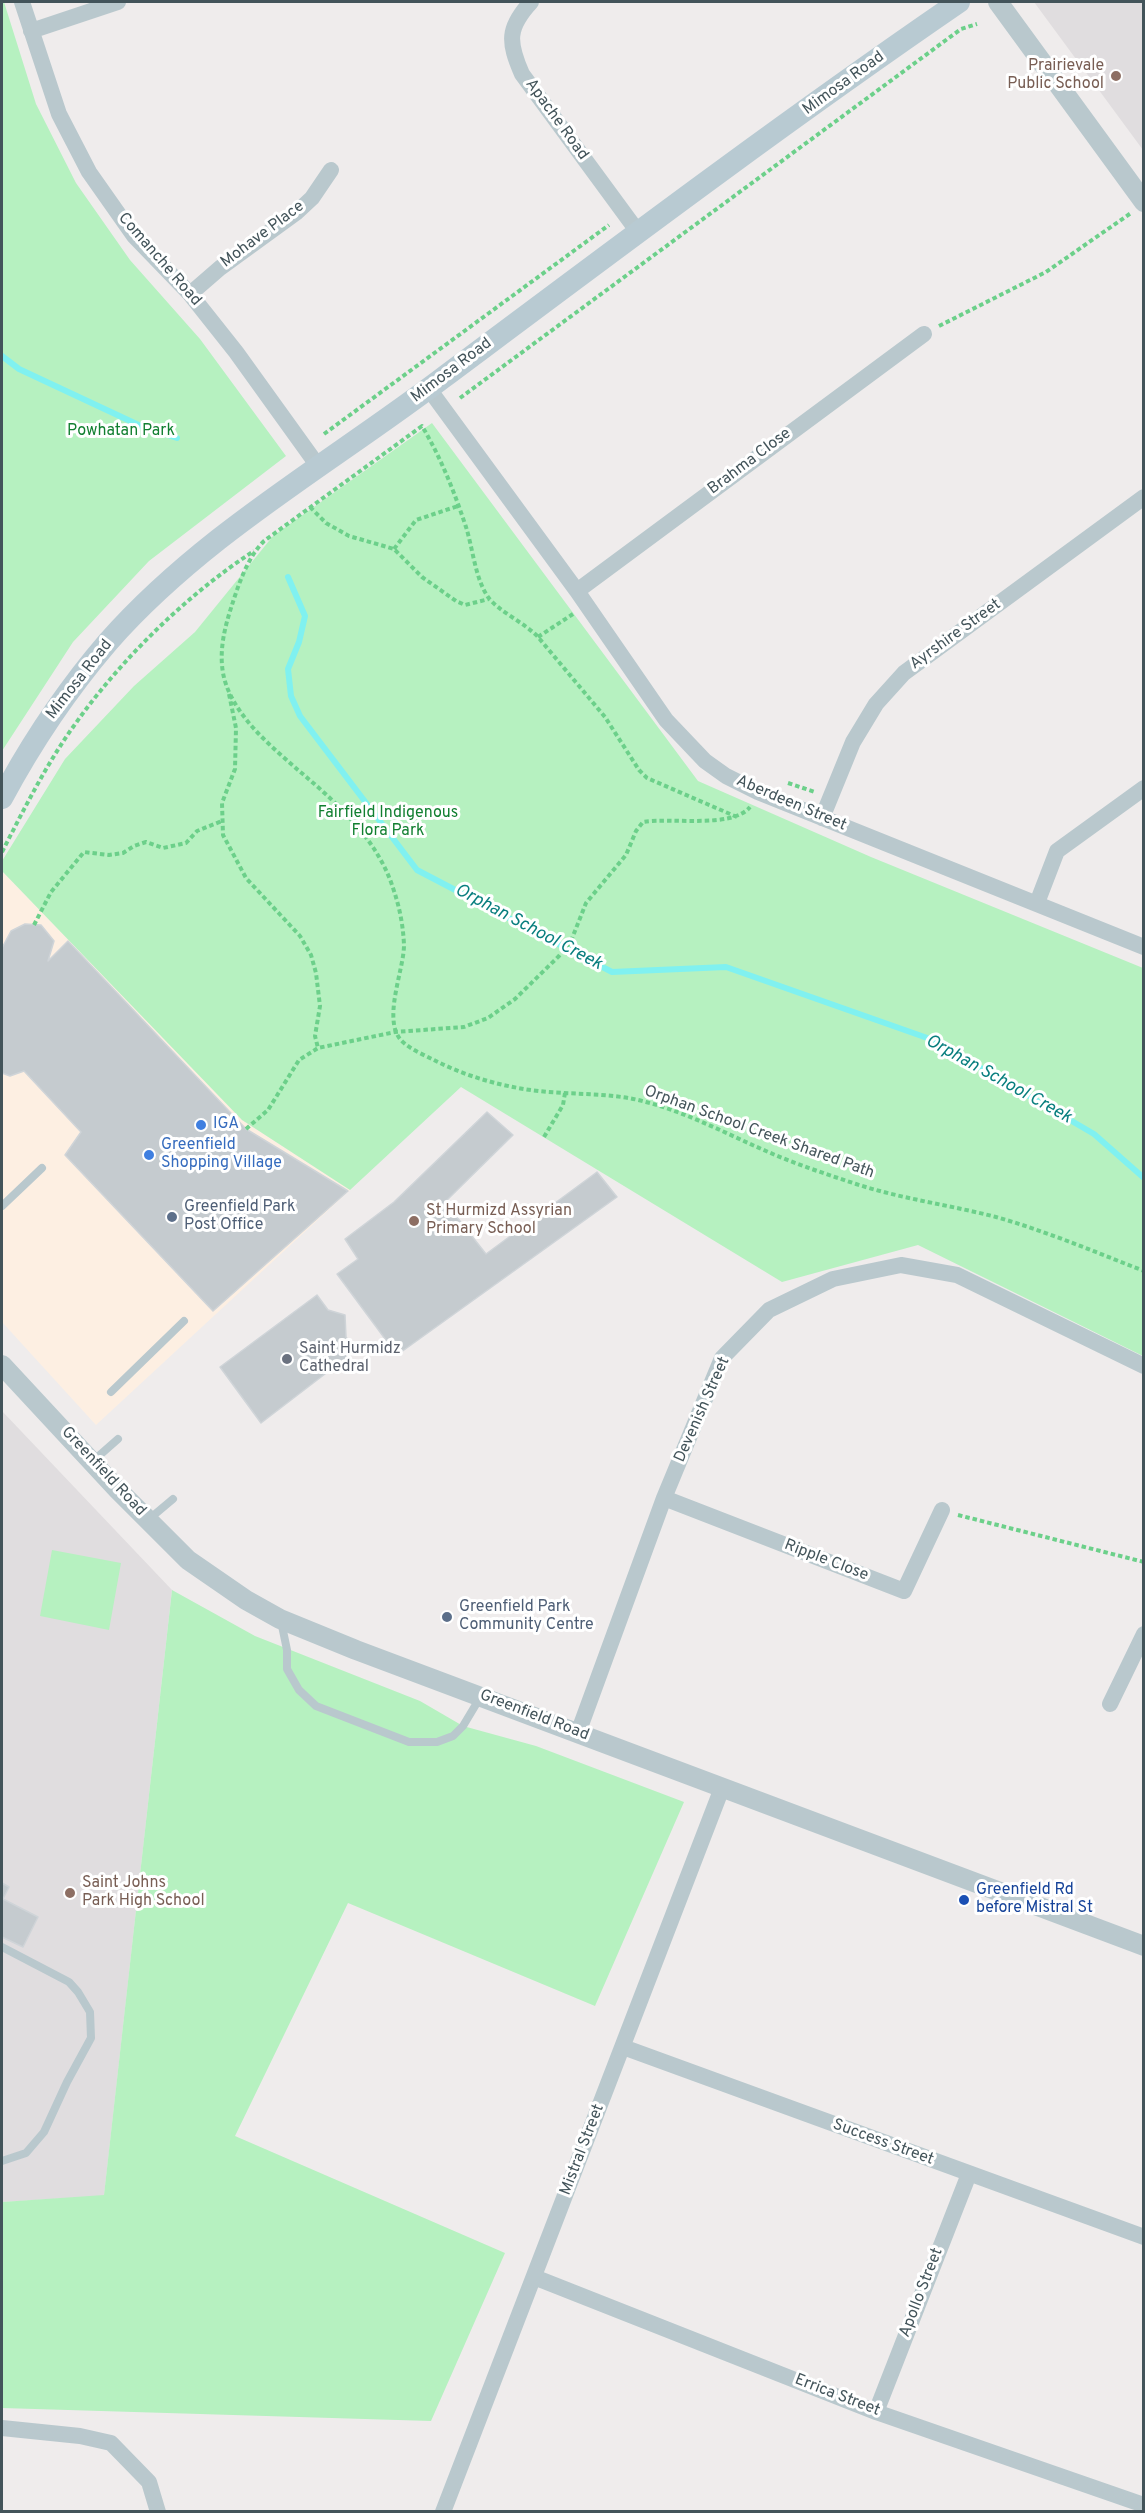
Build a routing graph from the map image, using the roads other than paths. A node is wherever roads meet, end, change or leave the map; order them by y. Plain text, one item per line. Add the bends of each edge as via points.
1 (22, 2) edge
2 (118, 2) edge
3 (531, 2) edge
4 (959, 2) edge
5 (998, 2) edge
6 (31, 31) junction
7 (331, 170) dead end
8 (1139, 206) edge
9 (638, 232) junction
10 (190, 294) junction
11 (924, 334) road end
12 (429, 389) junction
13 (318, 466) junction
14 (1143, 497) edge
15 (582, 598) junction
16 (1143, 788) edge
17 (2, 798) edge
18 (822, 818) junction
19 (1037, 903) junction
20 (1143, 947) edge
21 (42, 1168) dead end
22 (2, 1206) edge
23 (184, 1321) dead end
24 (2, 1365) edge
25 (1143, 1366) edge
26 (111, 1392) dead end
27 (118, 1439) dead end
28 (93, 1461) junction
29 (173, 1498) dead end
30 (664, 1498) junction
31 (942, 1510) road end
32 (147, 1520) junction
33 (280, 1619) junction
34 (1143, 1634) edge
35 (482, 1696) junction
36 (1110, 1704) dead end
37 (578, 1733) junction
38 (722, 1788) junction
39 (2, 1947) edge
40 (1143, 1947) edge
41 (623, 2047) junction
42 (2, 2161) edge
43 (969, 2174) junction
44 (1143, 2237) edge
45 (534, 2277) junction
46 (876, 2412) junction
47 (2, 2428) edge
48 (1143, 2505) edge
49 (158, 2511) edge
50 (443, 2511) edge

1 - 6 street, Comanche Road
2 - 6 street
3 - 9 street, Apache Road via 513,33 511,49 522,74
4 - 9 main road, Mimosa Road
5 - 8 street
6 - 10 street, Comanche Road via 59,114 89,172 134,236
7 - 10 street, Mohave Place via 297,212
9 - 12 main road, Mimosa Road
10 - 13 street, Comanche Road
11 - 15 street, Brahma Close
12 - 13 main road, Mimosa Road
12 - 15 street, Aberdeen Street
13 - 17 main road, Mimosa Road via 193,561 110,640 31,745
14 - 18 street, Ayrshire Street via 904,673 876,704 853,742
15 - 18 street, Aberdeen Street via 666,720 705,761 758,792
16 - 19 street via 1057,851
18 - 19 street, Aberdeen Street
19 - 20 street, Aberdeen Street
21 - 22 lane
23 - 26 lane
24 - 28 street, Greenfield Road
25 - 30 street, Devenish Street via 957,1275 902,1265 833,1279 769,1310 722,1358
27 - 28 lane
28 - 32 street, Greenfield Road
29 - 32 lane
30 - 31 street, Ripple Close via 904,1591
30 - 37 street, Devenish Street
32 - 33 street, Greenfield Road via 188,1560
33 - 35 street, Greenfield Road
33 - 35 lane via 287,1668 299,1690 316,1706 409,1742 437,1742 453,1736
34 - 36 street
35 - 37 street, Greenfield Road
37 - 38 street, Greenfield Road
38 - 40 street, Greenfield Road
38 - 41 street, Mistral Street
39 - 42 lane via 69,1982 90,2012 91,2038 44,2132 26,2153
41 - 43 street, Success Street
41 - 45 street, Mistral Street
43 - 44 street, Success Street
43 - 46 street, Apollo Street
45 - 46 street, Errica Street
45 - 50 street, Mistral Street
46 - 48 street, Errica Street
47 - 49 street via 111,2443 149,2482

